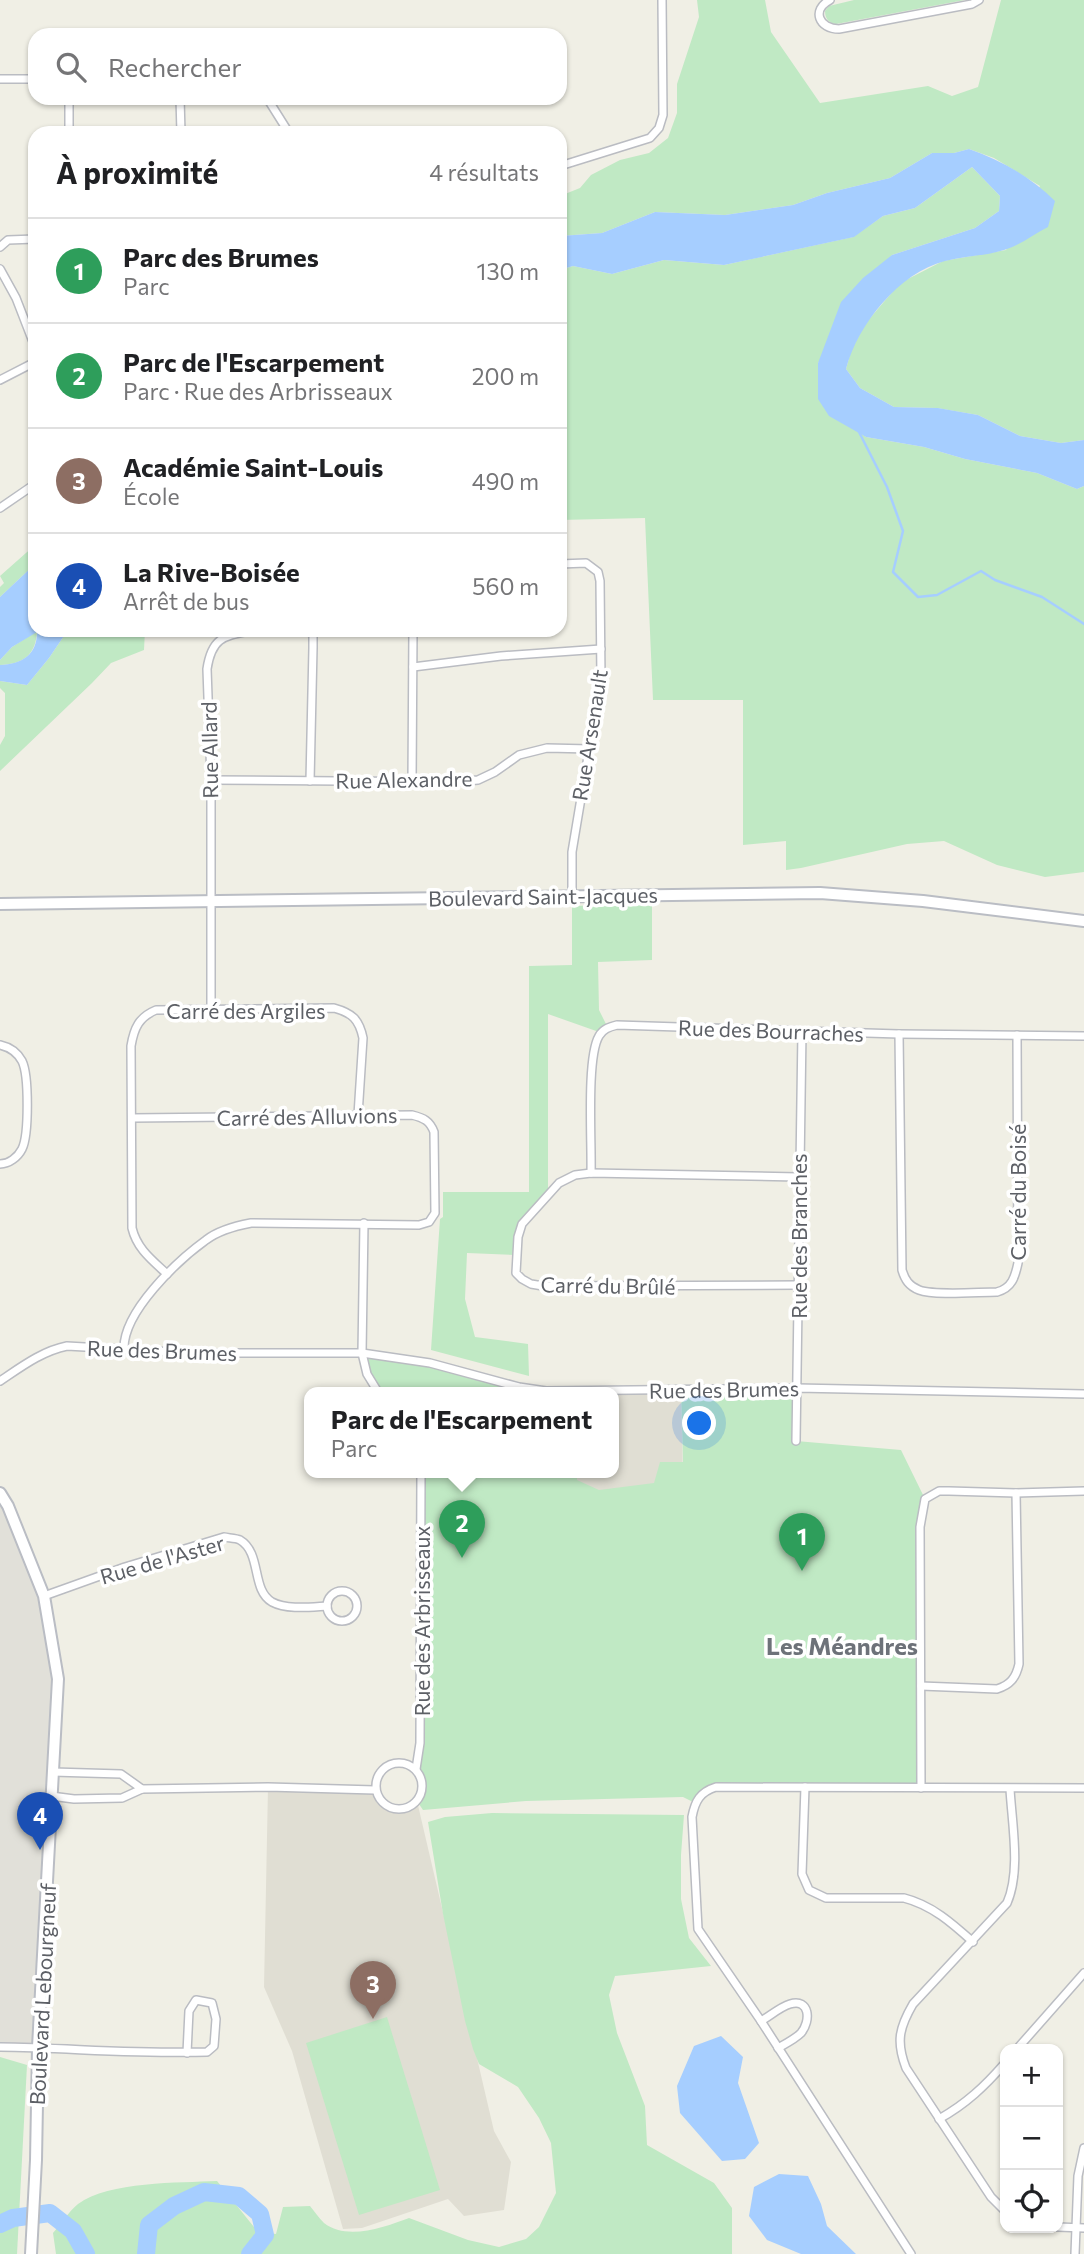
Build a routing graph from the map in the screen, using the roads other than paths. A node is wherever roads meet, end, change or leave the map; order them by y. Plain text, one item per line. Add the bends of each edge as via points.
1 (662, 0) edge
2 (830, 0) edge
3 (979, 0) edge
4 (0, 79) edge
5 (28, 79) edge
6 (69, 105) edge
7 (180, 105) edge
8 (271, 105) edge
9 (69, 126) edge
10 (181, 126) edge
11 (285, 126) edge
12 (567, 164) edge
13 (28, 239) edge
14 (0, 247) edge
15 (0, 269) edge
16 (28, 328) edge
17 (28, 366) edge
18 (0, 380) edge
19 (28, 489) edge
20 (0, 508) edge
21 (567, 564) edge
22 (224, 637) edge
23 (313, 637) edge
24 (413, 637) edge
25 (601, 649) junction
26 (413, 667) junction
27 (590, 749) junction
28 (211, 780) junction
29 (310, 781) junction
30 (412, 781) junction
31 (572, 896) junction
32 (211, 901) junction
33 (0, 904) edge
34 (1084, 921) edge
35 (211, 1010) junction
36 (802, 1031) junction
37 (899, 1034) junction
38 (1017, 1035) junction
39 (1084, 1036) edge
40 (0, 1045) edge
41 (358, 1115) junction
42 (132, 1118) junction
43 (0, 1164) edge
44 (592, 1172) junction
45 (798, 1177) junction
46 (364, 1223) junction
47 (167, 1274) junction
48 (797, 1286) junction
49 (124, 1349) junction
50 (362, 1353) junction
51 (0, 1381) edge
52 (374, 1387) edge
53 (519, 1387) edge
54 (797, 1388) junction
55 (619, 1390) edge
56 (1084, 1394) edge
57 (796, 1441) dead end
58 (421, 1478) edge
59 (1084, 1491) edge
60 (0, 1493) edge
61 (1016, 1493) junction
62 (44, 1596) junction
63 (327, 1606) junction
64 (920, 1686) junction
65 (416, 1769) junction
66 (53, 1772) junction
67 (805, 1787) junction
68 (921, 1788) junction
69 (1084, 1788) edge
70 (142, 1789) junction
71 (1010, 1789) junction
72 (375, 1790) junction
73 (51, 1796) junction
74 (973, 1942) junction
75 (1084, 1973) edge
76 (761, 2021) junction
77 (1021, 2044) edge
78 (0, 2047) edge
79 (38, 2047) junction
80 (778, 2048) junction
81 (187, 2053) junction
82 (1000, 2069) edge
83 (939, 2119) junction
84 (1084, 2148) edge
85 (1000, 2206) edge
86 (1080, 2228) edge
87 (31, 2254) edge
88 (911, 2254) edge
89 (1075, 2254) edge

1 - 12 street via 663,115 659,128 638,143
2 - 3 street via 820,11 823,25 830,29
4 - 5 street
6 - 9 street
7 - 10 street
8 - 11 street
13 - 14 street via 8,240
15 - 16 street
17 - 18 street
19 - 20 street
21 - 25 street, Rue Arsenault via 586,564 598,572
22 - 28 street, Rue Allard via 209,653 207,669
23 - 29 street
24 - 26 street
25 - 26 street
25 - 27 street, Rue Arsenault
26 - 30 street
27 - 30 street, Rue Alexandre via 547,748 519,755 478,780
27 - 31 street, Rue Arsenault via 572,852
28 - 29 street, Rue Alexandre
28 - 32 street, Rue Allard
29 - 30 street, Rue Alexandre
31 - 32 street, Boulevard Saint-Jacques
31 - 34 street, Boulevard Saint-Jacques via 820,892
32 - 33 street, Boulevard Saint-Jacques
32 - 35 street, Rue Allard
35 - 41 street, Carré des Argiles via 334,1008 355,1017 363,1038
35 - 42 street, Carré des Argiles via 156,1010 139,1021 131,1046
36 - 37 street, Rue des Bourraches
36 - 44 street, Rue des Bourraches via 608,1028 597,1039 592,1068
36 - 45 street, Rue des Branches
37 - 38 street, Rue des Bourraches
37 - 38 street, Carré du Boisé via 902,1270 911,1286 927,1292 997,1292 1016,1275
38 - 39 street, Rue des Bourraches
40 - 43 street via 21,1058 25,1070 26,1123 20,1152
41 - 42 street, Carré des Alluvions
41 - 46 street, Carré des Alluvions via 412,1115 427,1121 434,1132 435,1213 429,1222
42 - 47 street, Carré des Argiles via 132,1228 143,1252
44 - 45 street, Carré du Brûlé
44 - 48 street, Carré du Brûlé via 559,1183 522,1224 515,1263 522,1279 543,1286
45 - 48 street, Rue des Branches
46 - 47 street, Carré des Alluvions via 251,1223 229,1228 206,1240
46 - 50 street
47 - 49 street, Carré des Alluvions via 140,1307 124,1339
48 - 54 street, Rue des Branches
49 - 50 street, Rue des Brumes
49 - 51 street, Rue des Brumes via 57,1348
50 - 52 street
50 - 53 street, Rue des Brumes via 430,1363
54 - 55 street, Rue des Brumes
54 - 56 street, Rue des Brumes
54 - 57 street, Rue des Branches
58 - 65 street, Rue des Arbrisseaux via 420,1743
59 - 61 street
60 - 62 street, Boulevard Lebourgneuf
61 - 64 street via 949,1490 925,1499 920,1527
61 - 64 street via 1017,1672 1007,1686 997,1689
62 - 63 street, Rue de l'Aster via 224,1537 239,1539 251,1551 263,1594 271,1601 284,1606
62 - 66 street, Boulevard Lebourgneuf via 58,1679
63 - 63 street via 330,1615 342,1622 354,1615 357,1605 353,1596 339,1591
64 - 68 street
65 - 72 street via 400,1762 390,1764 381,1770
65 - 72 street via 422,1789 409,1808 388,1808
66 - 70 street via 121,1774
66 - 73 street, Boulevard Lebourgneuf
67 - 68 street
67 - 74 street via 802,1874 809,1889 827,1898 917,1901
67 - 76 street via 716,1787 700,1795 692,1817 698,1928
68 - 71 street
69 - 71 street
70 - 72 street
70 - 73 street via 122,1798
71 - 74 street via 1013,1891
73 - 79 street, Boulevard Lebourgneuf
74 - 83 street via 913,2004 900,2036 906,2068
75 - 77 street
76 - 80 street
76 - 80 street via 788,2004 804,2006 807,2023 800,2034
78 - 79 street
79 - 81 street
79 - 87 street, Boulevard Lebourgneuf
80 - 88 street
81 - 81 street via 207,2052 214,2046 215,2009 205,2000 196,2000 189,2011
82 - 83 street via 981,2091
83 - 85 street
84 - 86 street via 1078,2176
86 - 89 street

